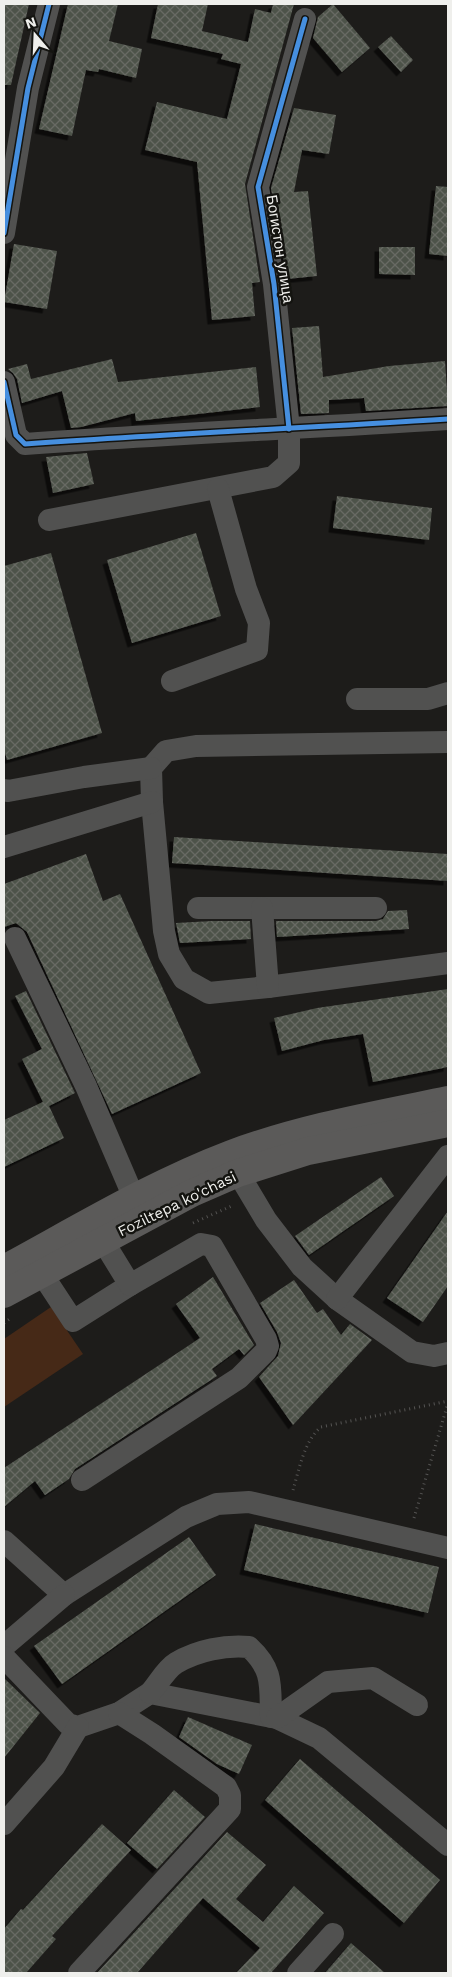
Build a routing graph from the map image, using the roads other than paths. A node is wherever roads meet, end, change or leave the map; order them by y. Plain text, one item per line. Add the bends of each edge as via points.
1 (50, 4) edge
2 (305, 19) dead end
3 (4, 233) edge
4 (4, 382) edge
5 (448, 419) edge
6 (289, 429) junction
7 (218, 488) junction
8 (49, 520) dead end
9 (172, 681) dead end
10 (448, 693) edge
11 (357, 699) dead end
12 (448, 742) edge
13 (152, 768) junction
14 (4, 790) edge
15 (152, 802) junction
16 (4, 847) edge
17 (198, 908) dead end
18 (262, 908) junction
19 (376, 908) dead end
20 (15, 938) dead end
21 (448, 963) edge
22 (268, 988) junction
23 (448, 1100) edge
24 (448, 1123) edge
25 (448, 1156) edge
26 (238, 1173) junction
27 (134, 1198) junction
28 (103, 1241) junction
29 (4, 1269) edge
30 (42, 1274) junction
31 (130, 1285) junction
32 (337, 1299) junction
33 (8, 1306) edge
34 (448, 1353) edge
35 (82, 1480) dead end
36 (4, 1541) edge
37 (448, 1548) edge
38 (64, 1595) junction
39 (4, 1646) edge
40 (4, 1657) edge
41 (150, 1693) junction
42 (416, 1705) dead end
43 (119, 1713) junction
44 (274, 1718) junction
45 (78, 1727) junction
46 (4, 1824) edge
47 (448, 1845) edge
48 (333, 1934) dead end
49 (79, 1973) edge
50 (298, 1973) edge

1 - 3 street via 28,88
2 - 6 street, Богистон улица via 258,187 274,284
4 - 6 street via 16,435 25,444
5 - 6 street
6 - 7 street, Богистон улица via 289,463 273,477
7 - 8 street, Богистон улица
7 - 9 street via 246,589 259,623 257,650
10 - 11 street via 428,699
12 - 13 street via 196,746 166,751
13 - 14 street
13 - 15 street
15 - 16 street
15 - 22 street via 166,938 169,954 184,979 209,993
17 - 18 street
18 - 19 street
18 - 22 street
20 - 27 street via 86,1086
21 - 22 street
23 - 27 main road, Foziltepa ko'chasi via 342,1121 264,1143
24 - 26 main road, Foziltepa ko'chasi via 308,1151
25 - 32 street
26 - 28 main road, Foziltepa ko'chasi via 192,1193
26 - 32 street via 266,1220 302,1267
27 - 29 main road, Foziltepa ko'chasi
28 - 30 main road, Foziltepa ko'chasi
28 - 31 street
30 - 31 street via 73,1320
30 - 33 main road, Foziltepa ko'chasi
31 - 35 street via 201,1244 208,1244 217,1254 268,1346 239,1378
32 - 34 street via 412,1352 434,1356
36 - 38 street
37 - 38 street via 249,1502 217,1504 186,1517
38 - 39 street
40 - 45 street via 68,1724
41 - 43 street
41 - 44 street
41 - 44 street via 175,1664 207,1651 232,1646 249,1647 261,1659 270,1679
42 - 44 street via 373,1678 328,1682
43 - 45 street
43 - 49 street via 226,1788 230,1795 230,1809
44 - 47 street via 319,1738
45 - 46 street via 54,1767
48 - 50 street

